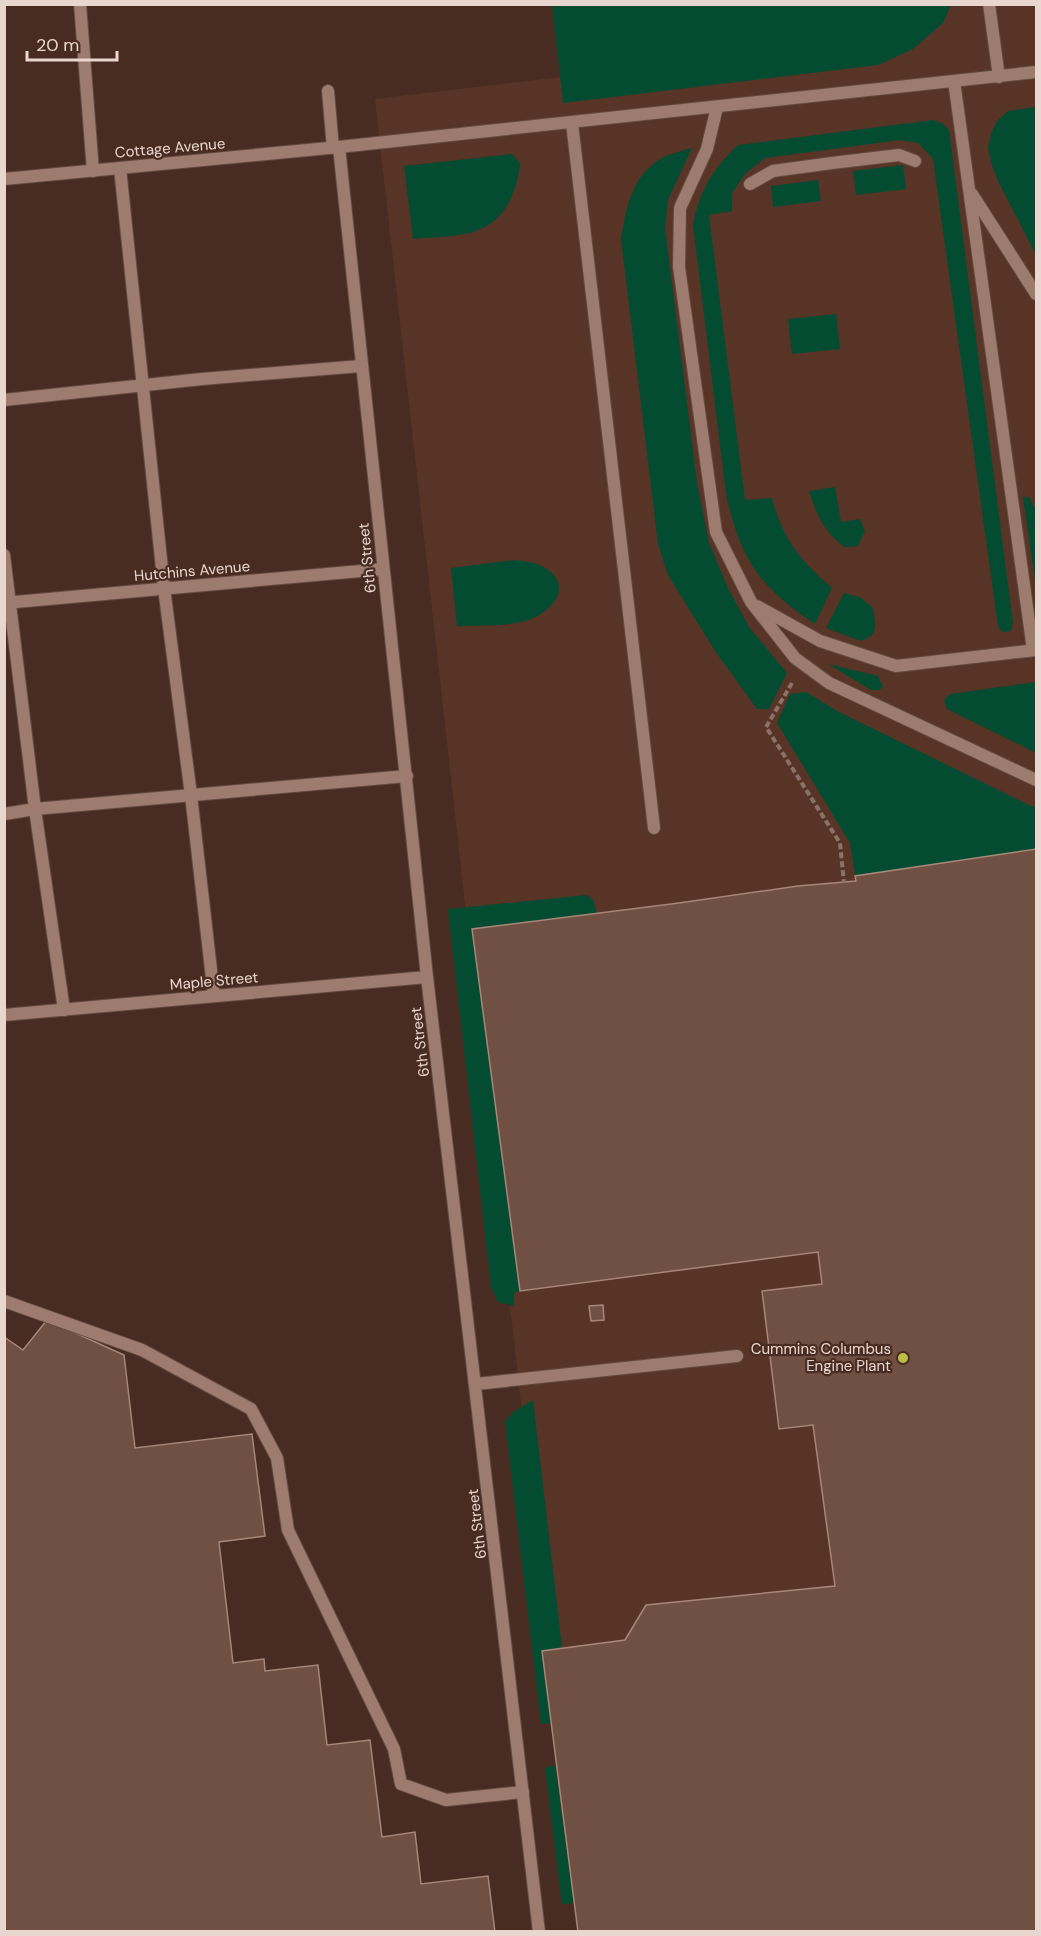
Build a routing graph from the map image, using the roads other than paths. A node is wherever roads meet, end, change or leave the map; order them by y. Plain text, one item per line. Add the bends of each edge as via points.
1 (80, 4) edge
2 (989, 4) edge
3 (1036, 72) edge
4 (999, 77) junction
5 (954, 81) junction
6 (328, 91) dead end
7 (717, 107) junction
8 (572, 123) junction
9 (336, 148) junction
10 (915, 161) dead end
11 (120, 168) junction
12 (93, 171) junction
13 (4, 179) edge
14 (750, 184) dead end
15 (969, 189) junction
16 (1036, 294) edge
17 (361, 366) junction
18 (143, 385) junction
19 (4, 400) edge
20 (4, 555) edge
21 (383, 569) junction
22 (164, 588) junction
23 (751, 602) junction
24 (7, 603) edge
25 (1035, 650) edge
26 (406, 776) junction
27 (1036, 780) edge
28 (191, 795) junction
29 (35, 809) junction
30 (4, 814) edge
31 (654, 828) dead end
32 (427, 977) junction
33 (214, 996) junction
34 (64, 1010) junction
35 (4, 1015) edge
36 (4, 1301) edge
37 (736, 1356) dead end
38 (476, 1384) junction
39 (523, 1792) junction
40 (539, 1932) edge

1 - 12 street
2 - 4 street
3 - 4 street, Cottage Avenue
4 - 5 street, Cottage Avenue
5 - 7 street, Cottage Avenue
5 - 15 street
6 - 9 street, 6th Street
7 - 8 street, Cottage Avenue
7 - 23 street via 707,149 680,208 679,267 716,532
8 - 9 street, Cottage Avenue
8 - 31 street
9 - 11 street, Cottage Avenue
9 - 17 street, 6th Street
10 - 14 street via 899,155 773,171
11 - 12 street, Cottage Avenue
11 - 18 street
12 - 13 street, Cottage Avenue
15 - 16 street
15 - 25 street
17 - 18 street
17 - 21 street, 6th Street
18 - 19 street
18 - 22 street
20 - 24 street
21 - 22 street, Hutchins Avenue
21 - 26 street, 6th Street
22 - 24 street, Hutchins Avenue
22 - 28 street
23 - 25 street via 820,641 896,666
23 - 27 street via 795,658 829,683
24 - 29 street
26 - 28 street
26 - 32 street, 6th Street
28 - 29 street
28 - 33 street
29 - 30 street
29 - 34 street
32 - 33 street, Maple Street
32 - 38 street, 6th Street
33 - 34 street, Maple Street
34 - 35 street, Maple Street
36 - 39 street via 142,1350 251,1409 277,1458 288,1530 394,1749 401,1784 447,1800
37 - 38 street
38 - 39 street, 6th Street
39 - 40 street, 6th Street

